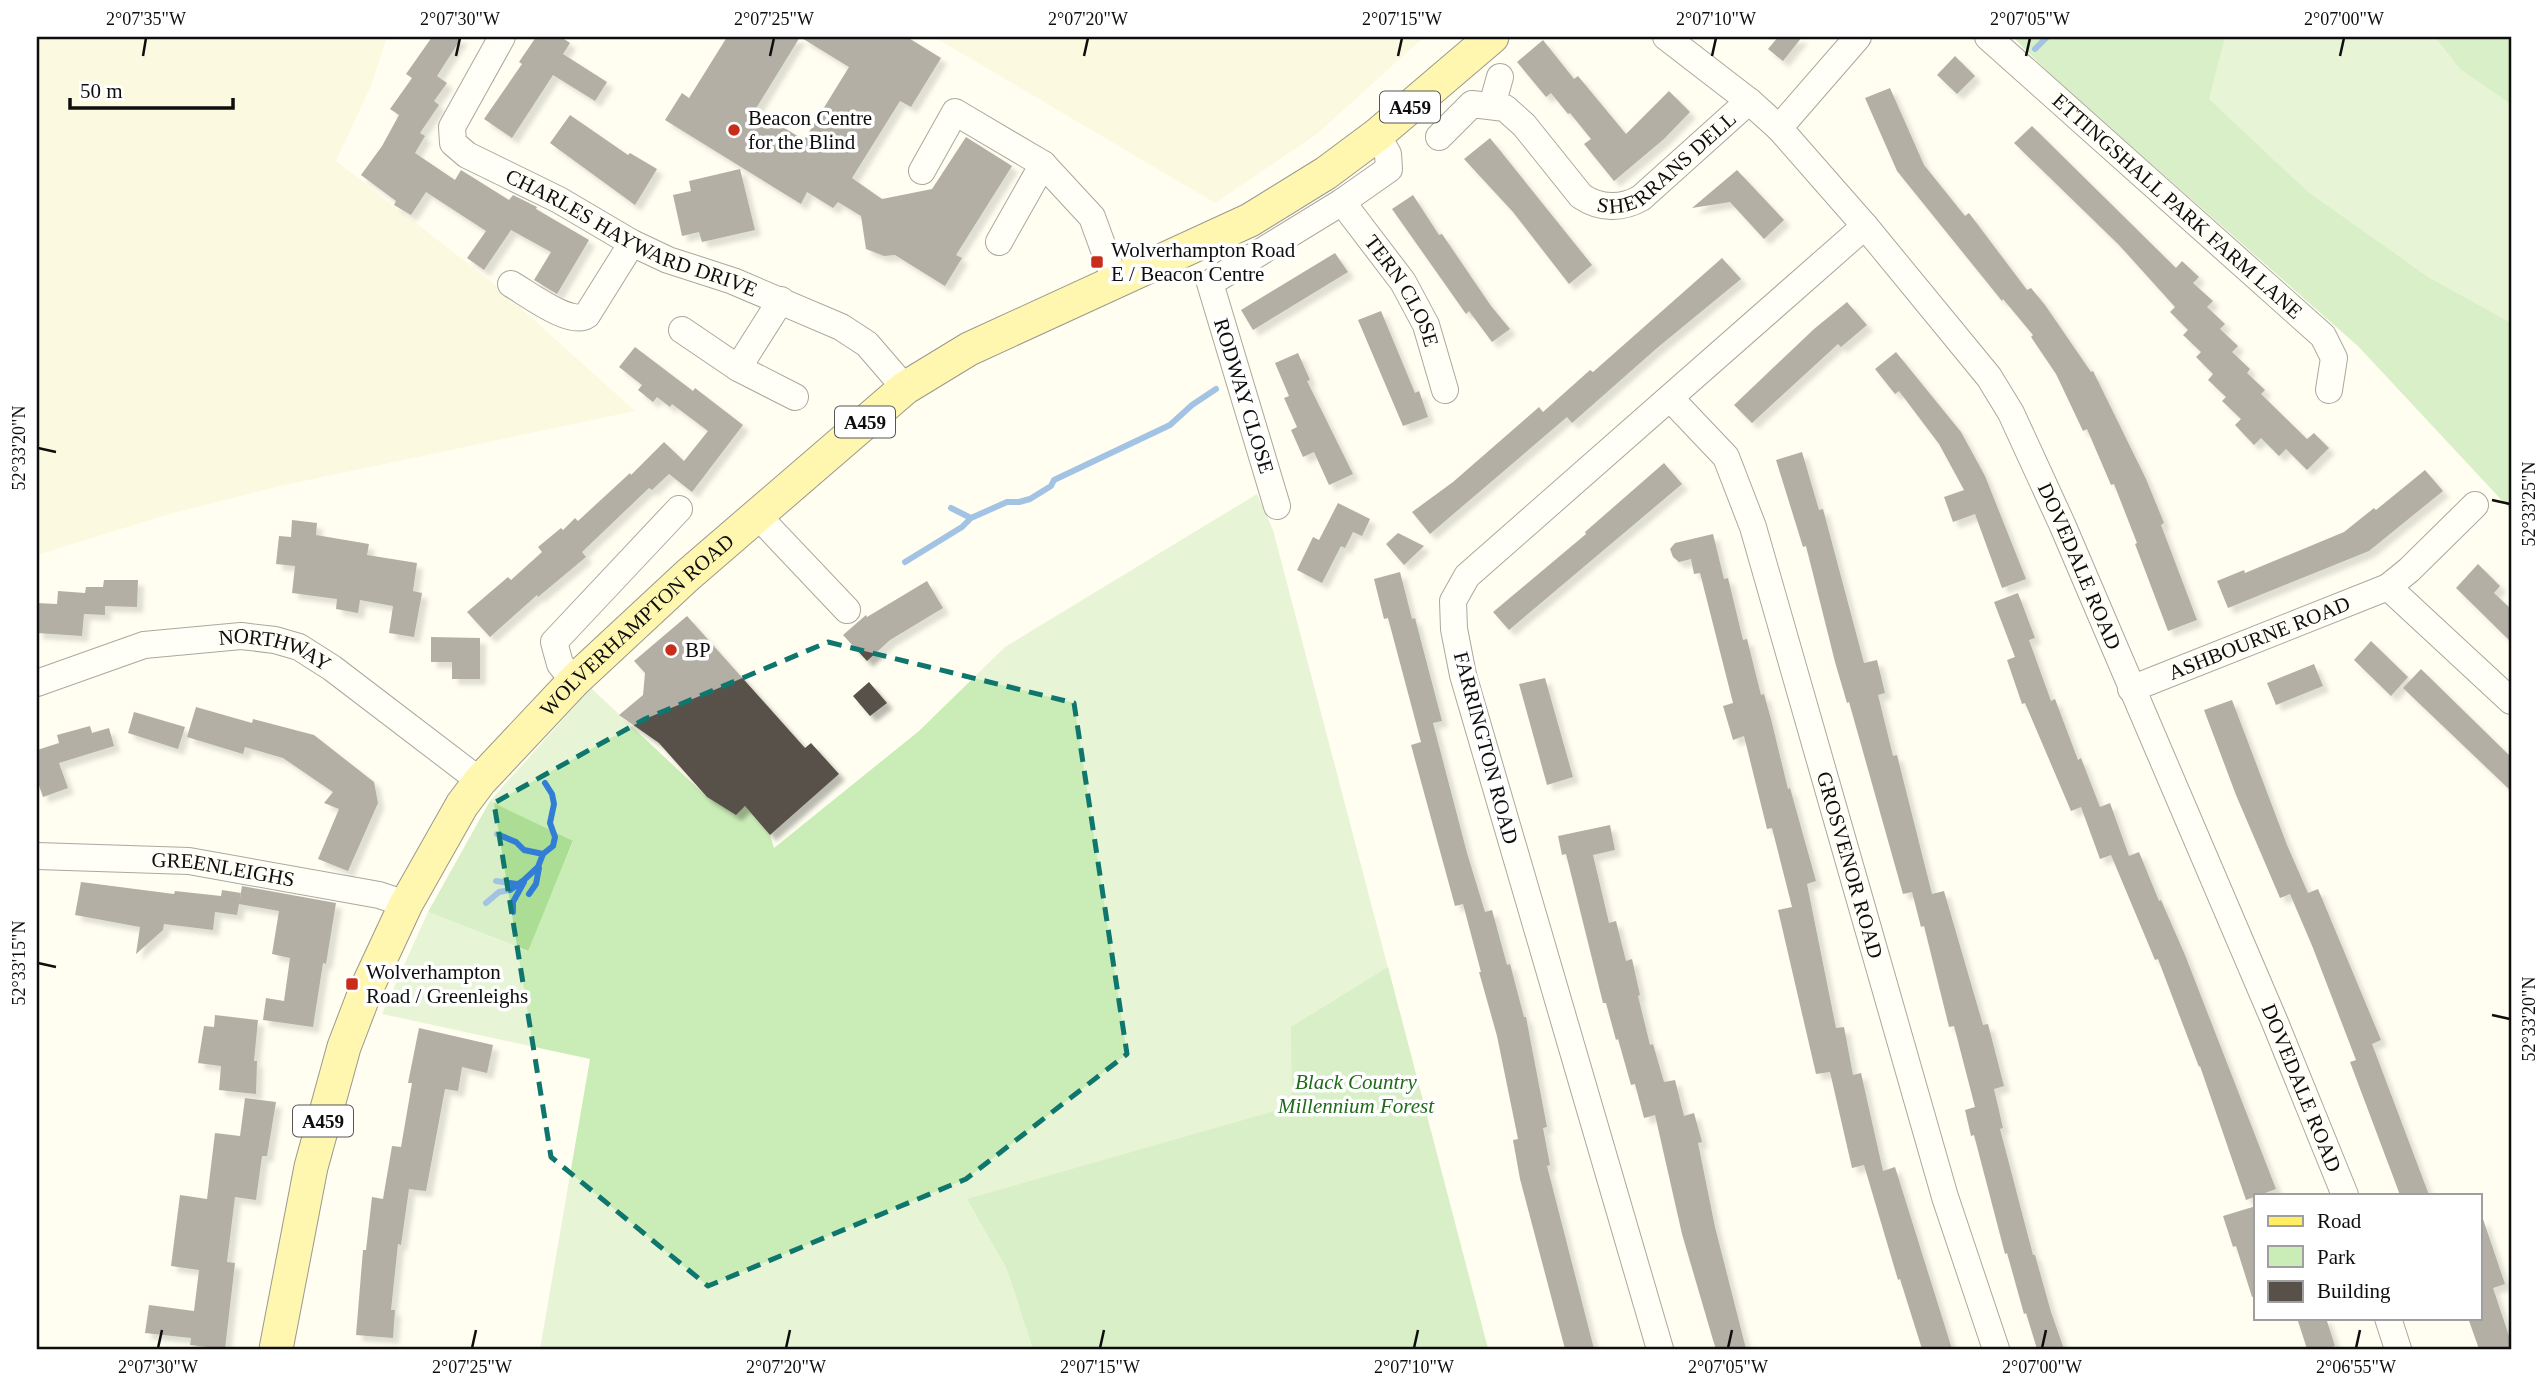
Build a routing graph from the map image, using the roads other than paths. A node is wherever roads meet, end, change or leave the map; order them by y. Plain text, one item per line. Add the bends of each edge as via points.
1 (502, 37) edge
2 (1492, 37) edge
3 (1666, 37) edge
4 (1858, 37) edge
5 (1988, 37) edge
6 (1500, 77) dead end
7 (1749, 101) junction
8 (1492, 105) junction
9 (1779, 128) junction
10 (1377, 135) junction
11 (1439, 137) dead end
12 (1043, 164) junction
13 (922, 171) dead end
14 (1342, 202) junction
15 (1865, 226) junction
16 (999, 242) dead end
17 (632, 243) junction
18 (1116, 283) junction
19 (511, 284) dead end
20 (780, 300) junction
21 (682, 330) dead end
22 (738, 368) junction
23 (905, 388) junction
24 (1445, 390) dead end
25 (2329, 390) dead end
26 (796, 397) dead end
27 (1670, 398) junction
28 (2475, 505) dead end
29 (1277, 506) dead end
30 (679, 509) dead end
31 (757, 515) junction
32 (2388, 587) junction
33 (847, 610) dead end
34 (574, 681) junction
35 (37, 683) edge
36 (2131, 689) junction
37 (2511, 701) edge
38 (480, 781) junction
39 (37, 856) edge
40 (406, 904) junction
41 (2345, 1194) edge
42 (2389, 1320) edge
43 (276, 1349) edge
44 (1660, 1349) edge
45 (1996, 1349) edge
46 (2398, 1349) edge

1 - 17 street, CHARLES HAYWARD DRIVE via 452,127 453,143 467,155 559,200
2 - 10 main road, A459
3 - 7 street, DOVEDALE ROAD
4 - 9 street
5 - 25 street, ETTINGSHALL PARK FARM LANE via 2323,336 2334,358
6 - 8 street
7 - 8 street, SHERRANS DELL via 1641,198 1618,207 1581,196 1524,125 1505,108
7 - 9 street, DOVEDALE ROAD
8 - 11 street via 1472,104
9 - 15 street, DOVEDALE ROAD
10 - 14 street, RODWAY CLOSE via 1388,154 1389,170
10 - 18 main road, WOLVERHAMPTON ROAD / A459 via 1250,220
12 - 13 street via 955,111
12 - 16 street
12 - 18 street via 1092,217
14 - 24 street, TERN CLOSE via 1403,282 1426,325
14 - 29 street, RODWAY CLOSE via 1210,282
15 - 27 street, FARRINGTON ROAD
15 - 36 street, DOVEDALE ROAD via 1989,377 2011,413
17 - 19 street via 582,318 564,316
17 - 20 street, CHARLES HAYWARD DRIVE
18 - 23 main road, WOLVERHAMPTON ROAD / A459 via 969,349
20 - 22 street
20 - 23 street, CHARLES HAYWARD DRIVE via 867,344
21 - 22 street
22 - 26 street
23 - 31 main road, WOLVERHAMPTON ROAD / A459
27 - 44 street, FARRINGTON ROAD via 1467,576 1453,601 1463,675
27 - 45 street, GROSVENOR ROAD via 1726,457 1753,527 1945,1197
28 - 32 street, ASHBOURNE ROAD
30 - 34 street via 554,642 560,664
31 - 33 street
31 - 34 main road, WOLVERHAMPTON ROAD / A459
32 - 36 street, ASHBOURNE ROAD
32 - 37 street
34 - 38 main road, WOLVERHAMPTON ROAD / A459
35 - 38 street, NORTHWAY via 144,645 241,636 275,640 299,647 332,668
36 - 41 street, DOVEDALE ROAD
38 - 40 main road, WOLVERHAMPTON ROAD / A459
39 - 40 street, GREENLEIGHS via 188,861 379,895
40 - 43 main road, WOLVERHAMPTON ROAD / A459 via 344,1047 311,1167
42 - 46 street

